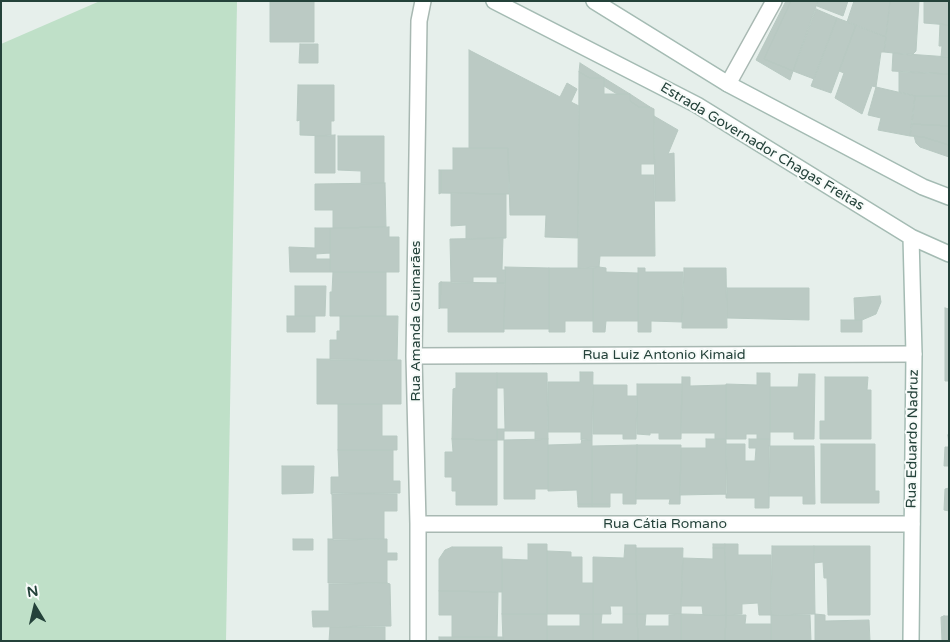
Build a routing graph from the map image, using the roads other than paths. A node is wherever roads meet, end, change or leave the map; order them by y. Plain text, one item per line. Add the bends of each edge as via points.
1 (423, 1) edge
2 (494, 1) edge
3 (594, 1) edge
4 (774, 1) edge
5 (728, 84) junction
6 (949, 197) edge
7 (911, 237) junction
8 (949, 254) edge
9 (914, 354) junction
10 (414, 356) junction
11 (418, 524) junction
12 (912, 524) junction
13 (418, 641) edge
14 (911, 641) edge

1 - 10 street, Rua Amanda Guimarães via 419,22
2 - 7 street, Estrada Governador Chagas Freitas via 697,105
3 - 5 street
4 - 5 street
5 - 6 street
7 - 8 street, Estrada Governador Chagas Freitas
7 - 9 street, Rua Eduardo Nadruz
9 - 10 street, Rua Luiz Antonio Kimaid
9 - 12 street, Rua Eduardo Nadruz
10 - 11 street, Rua Amanda Guimarães
11 - 12 street, Rua Cátia Romano
11 - 13 street, Rua Amanda Guimarães
12 - 14 street, Rua Eduardo Nadruz

